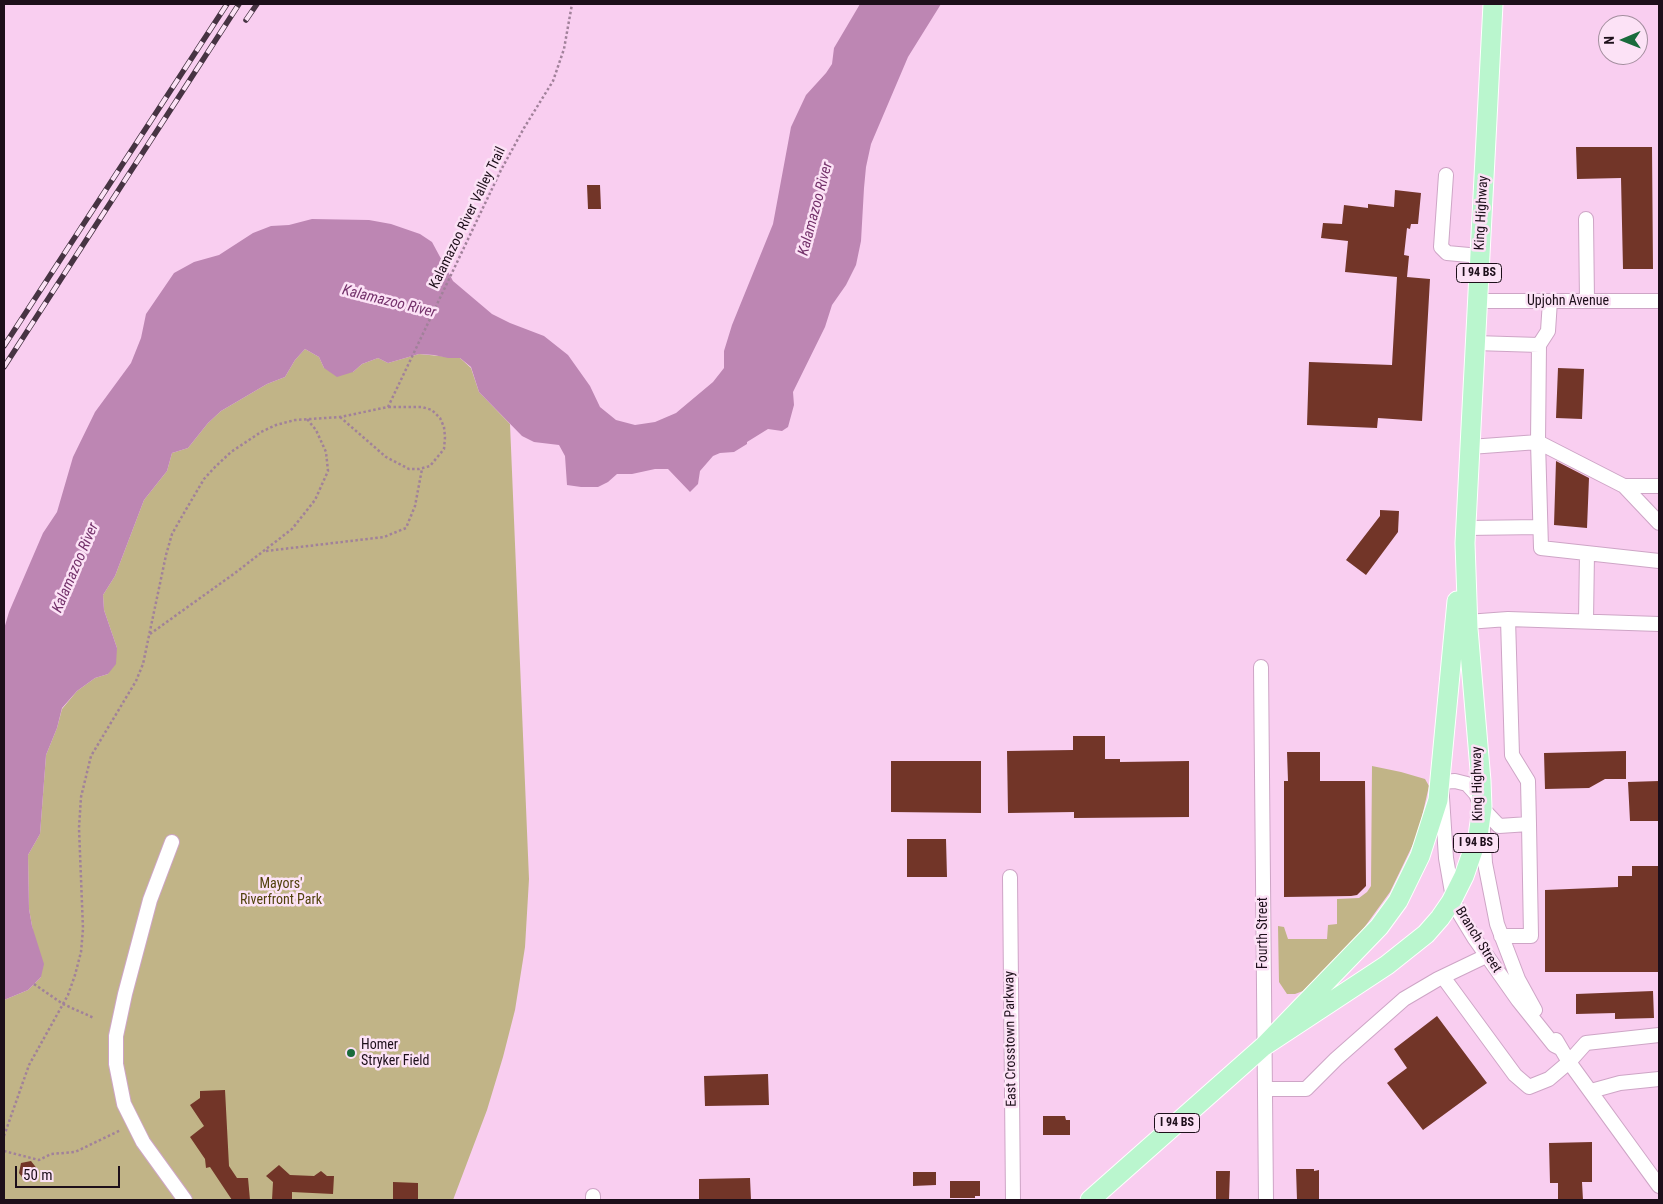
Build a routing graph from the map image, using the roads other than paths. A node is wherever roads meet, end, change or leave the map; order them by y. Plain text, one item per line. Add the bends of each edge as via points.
1 (1493, 4) edge
2 (1446, 175) dead end
3 (1586, 219) dead end
4 (1480, 256) junction
5 (1477, 301) junction
6 (1550, 301) junction
7 (1588, 301) junction
8 (1659, 301) edge
9 (1475, 343) junction
10 (1539, 344) junction
11 (1538, 442) junction
12 (1470, 447) junction
13 (1624, 486) junction
14 (1659, 486) edge
15 (1659, 524) edge
16 (1540, 527) junction
17 (1465, 536) junction
18 (1587, 553) junction
19 (1659, 560) edge
20 (1508, 619) junction
21 (1586, 621) junction
22 (1467, 622) junction
23 (1659, 624) edge
24 (1261, 666) dead end
25 (1441, 782) junction
26 (1482, 808) junction
27 (1529, 824) junction
28 (172, 842) dead end
29 (1010, 877) dead end
30 (1453, 898) junction
31 (1501, 936) junction
32 (1486, 956) junction
33 (1443, 977) junction
34 (1659, 1035) edge
35 (1264, 1046) junction
36 (1560, 1048) junction
37 (1569, 1062) junction
38 (1659, 1079) edge
39 (1265, 1089) junction
40 (1590, 1090) junction
41 (1659, 1186) edge
42 (185, 1200) edge
43 (1013, 1200) edge
44 (1090, 1200) edge
45 (1266, 1200) edge

1 - 4 main road, King Highway / I 94 BS
2 - 4 street via 1441,247 1447,253
3 - 7 street
4 - 5 main road, King Highway / I 94 BS
5 - 6 street, Upjohn Avenue
5 - 9 main road, King Highway / I 94 BS
6 - 7 street, Upjohn Avenue
6 - 10 street via 1548,331
7 - 8 street, Upjohn Avenue
9 - 10 street
9 - 12 main road, King Highway / I 94 BS
10 - 11 street
11 - 12 street
11 - 13 street
11 - 16 street
12 - 17 main road, King Highway / I 94 BS
13 - 14 street
13 - 15 street
16 - 17 street
16 - 18 street via 1541,548
17 - 22 main road, King Highway / I 94 BS
17 - 25 main road, King Highway / I 94 BS
18 - 19 street
18 - 21 street
20 - 21 street
20 - 22 street
20 - 27 street via 1512,755 1528,781
21 - 23 street
22 - 26 main road, King Highway / I 94 BS
24 - 35 street, Fourth Street
25 - 26 street via 1467,784
25 - 30 street, Branch Street via 1446,858
25 - 35 main road, King Highway / I 94 BS via 1434,817 1420,856 1398,900 1374,932
26 - 27 street via 1499,826
26 - 30 main road, King Highway / I 94 BS via 1473,855
26 - 31 street, Branch Street via 1487,872
27 - 31 street via 1531,936
28 - 42 street via 150,900 125,994 116,1036 116,1064 124,1104 132,1121 143,1142
29 - 43 street, East Crosstown Parkway
30 - 32 street, Branch Street via 1464,923
30 - 35 main road, King Highway / I 94 BS via 1426,934 1405,951
31 - 36 street, Branch Street via 1518,980
32 - 33 street
32 - 36 street, Branch Street via 1554,1045
33 - 37 street via 1515,1075 1528,1087 1549,1079
33 - 39 street via 1404,1000 1306,1089
34 - 37 street via 1586,1043
35 - 39 street, Fourth Street
35 - 44 main road, King Highway / I 94 BS
36 - 37 street, Branch Street
37 - 40 street, Branch Street
38 - 40 street
39 - 45 street, Fourth Street
40 - 41 street, Branch Street

